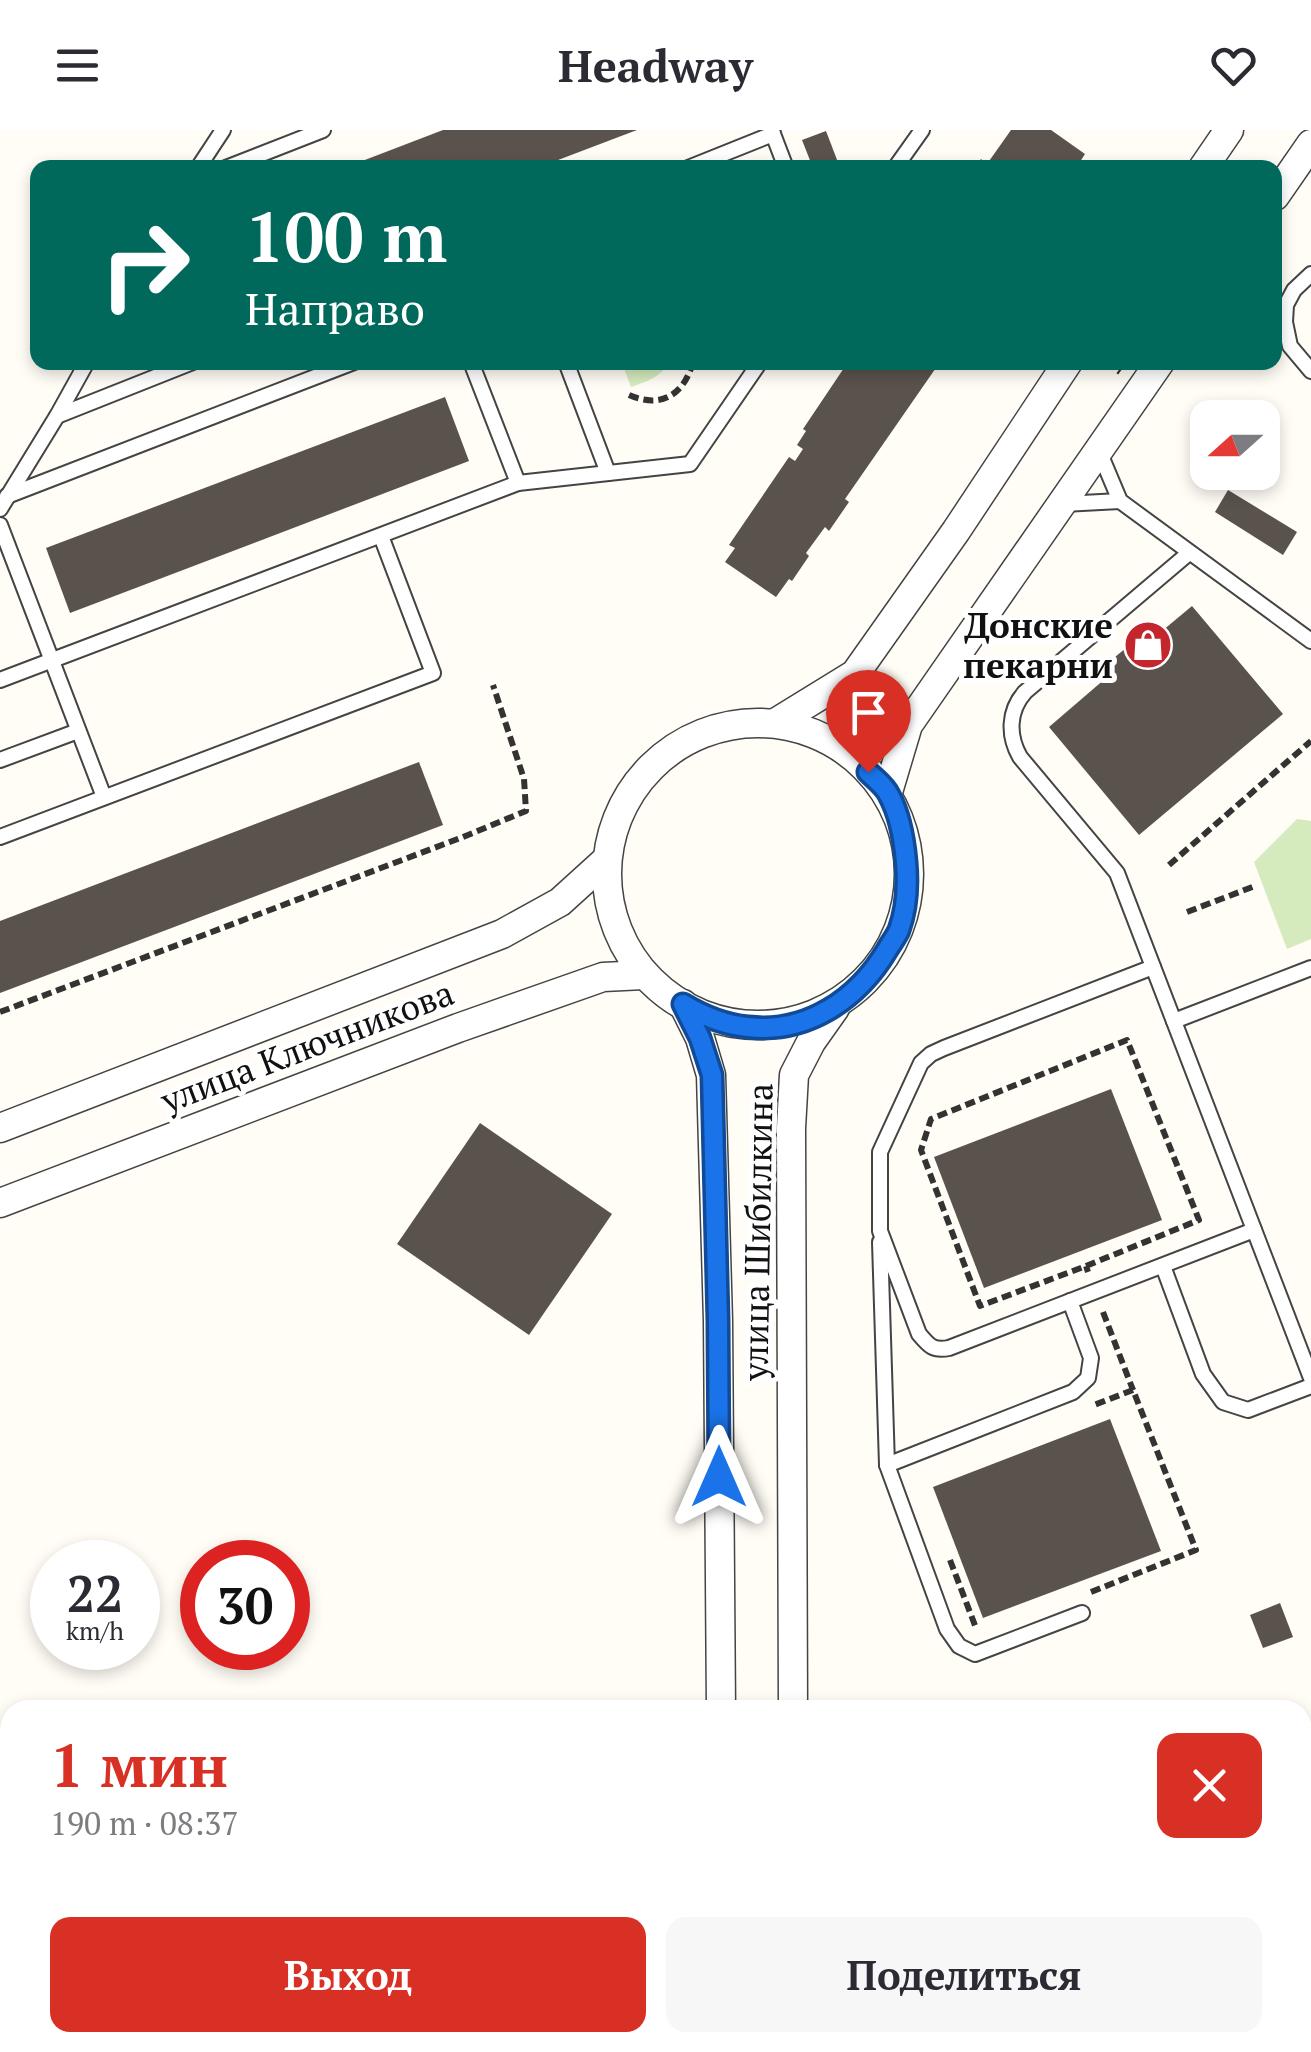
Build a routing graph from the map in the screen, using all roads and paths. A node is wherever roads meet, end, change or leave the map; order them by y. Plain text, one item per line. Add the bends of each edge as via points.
1 (223, 130) edge
2 (322, 130) edge
3 (922, 130) edge
4 (1229, 130) edge
5 (772, 132) edge
6 (1311, 144) edge
7 (203, 160) edge
8 (246, 160) edge
9 (707, 160) edge
10 (783, 160) edge
11 (901, 160) edge
12 (1208, 160) edge
13 (1282, 186) edge
14 (1311, 274) edge
15 (82, 370) edge
16 (173, 370) edge
17 (334, 370) edge
18 (474, 370) edge
19 (569, 370) edge
20 (690, 370) edge
21 (755, 370) edge
22 (1063, 370) edge
23 (1155, 370) edge
24 (1311, 371) edge
25 (628, 394) dead end
26 (56, 416) junction
27 (1099, 451) junction
28 (608, 473) junction
29 (518, 483) junction
30 (1120, 501) junction
31 (4, 502) edge
32 (1062, 504) junction
33 (0, 525) edge
34 (381, 536) junction
35 (1190, 552) junction
36 (1311, 642) edge
37 (52, 661) junction
38 (0, 680) edge
39 (493, 686) dead end
40 (777, 722) junction
41 (78, 730) junction
42 (1311, 742) edge
43 (0, 760) edge
44 (888, 792) junction
45 (104, 798) junction
46 (0, 836) edge
47 (604, 863) junction
48 (1169, 865) dead end
49 (1255, 886) dead end
50 (1187, 912) dead end
51 (1154, 967) junction
52 (1311, 968) edge
53 (644, 975) junction
54 (683, 1004) junction
55 (837, 1006) junction
56 (0, 1012) edge
57 (1174, 1020) junction
58 (0, 1128) edge
59 (0, 1203) edge
60 (1254, 1230) junction
61 (880, 1231) junction
62 (1086, 1266) junction
63 (1163, 1266) junction
64 (1096, 1292) junction
65 (1070, 1301) junction
66 (1311, 1378) edge
67 (1311, 1386) edge
68 (1133, 1390) junction
69 (1078, 1411) dead end
70 (887, 1465) junction
71 (944, 1546) dead end
72 (1076, 1615) joint
73 (980, 1635) dead end
74 (720, 1700) edge
75 (793, 1700) edge

1 - 7 lane
2 - 8 lane
3 - 11 lane
4 - 12 street
5 - 9 lane
5 - 10 lane
6 - 13 street
14 - 24 lane via 1294,290 1285,322 1290,346
15 - 26 lane
16 - 26 lane
17 - 31 lane
18 - 29 lane
19 - 28 lane
20 - 25 path via 671,395 654,400
21 - 28 lane via 690,464
22 - 40 street via 855,674
23 - 27 street
26 - 31 lane
27 - 30 lane
27 - 32 street
28 - 29 lane
29 - 34 lane
30 - 32 lane
30 - 35 lane
32 - 44 street via 908,725
33 - 37 lane
34 - 37 lane
34 - 45 lane via 433,673
35 - 36 lane
35 - 51 lane via 1025,692 1012,714 1020,758 1117,872
37 - 38 lane
37 - 41 lane
39 - 56 path via 524,779 526,811
40 - 44 street via 849,752
40 - 47 street via 732,722 659,758 630,792
41 - 43 lane
41 - 45 lane
42 - 48 path
44 - 55 street via 904,836 908,888 899,930 876,968
45 - 46 lane
47 - 53 street via 622,932
47 - 58 street, улица Ключникова via 560,902 502,934
49 - 50 path
51 - 57 lane
51 - 61 lane via 944,1048 921,1063 880,1152
52 - 57 lane
53 - 54 street
53 - 59 street, улица Ключникова via 604,977 567,990
54 - 55 street via 752,1028 786,1025
54 - 74 street, улица Шибилкина via 712,1075
55 - 75 street, улица Шибилкина via 794,1075
57 - 60 lane
60 - 63 lane
60 - 66 lane
61 - 65 lane via 919,1334 938,1350
61 - 70 lane
62 - 62 path via 980,1306 921,1150 931,1118 1127,1040 1200,1220
62 - 64 path
63 - 64 lane
63 - 67 lane via 1203,1374 1223,1402 1248,1410
64 - 65 lane
64 - 68 path
65 - 70 lane via 1091,1358 1088,1378 1073,1392
68 - 69 path
68 - 72 path via 1196,1550 1065,1602
70 - 72 lane via 959,1646 975,1654
71 - 73 path

